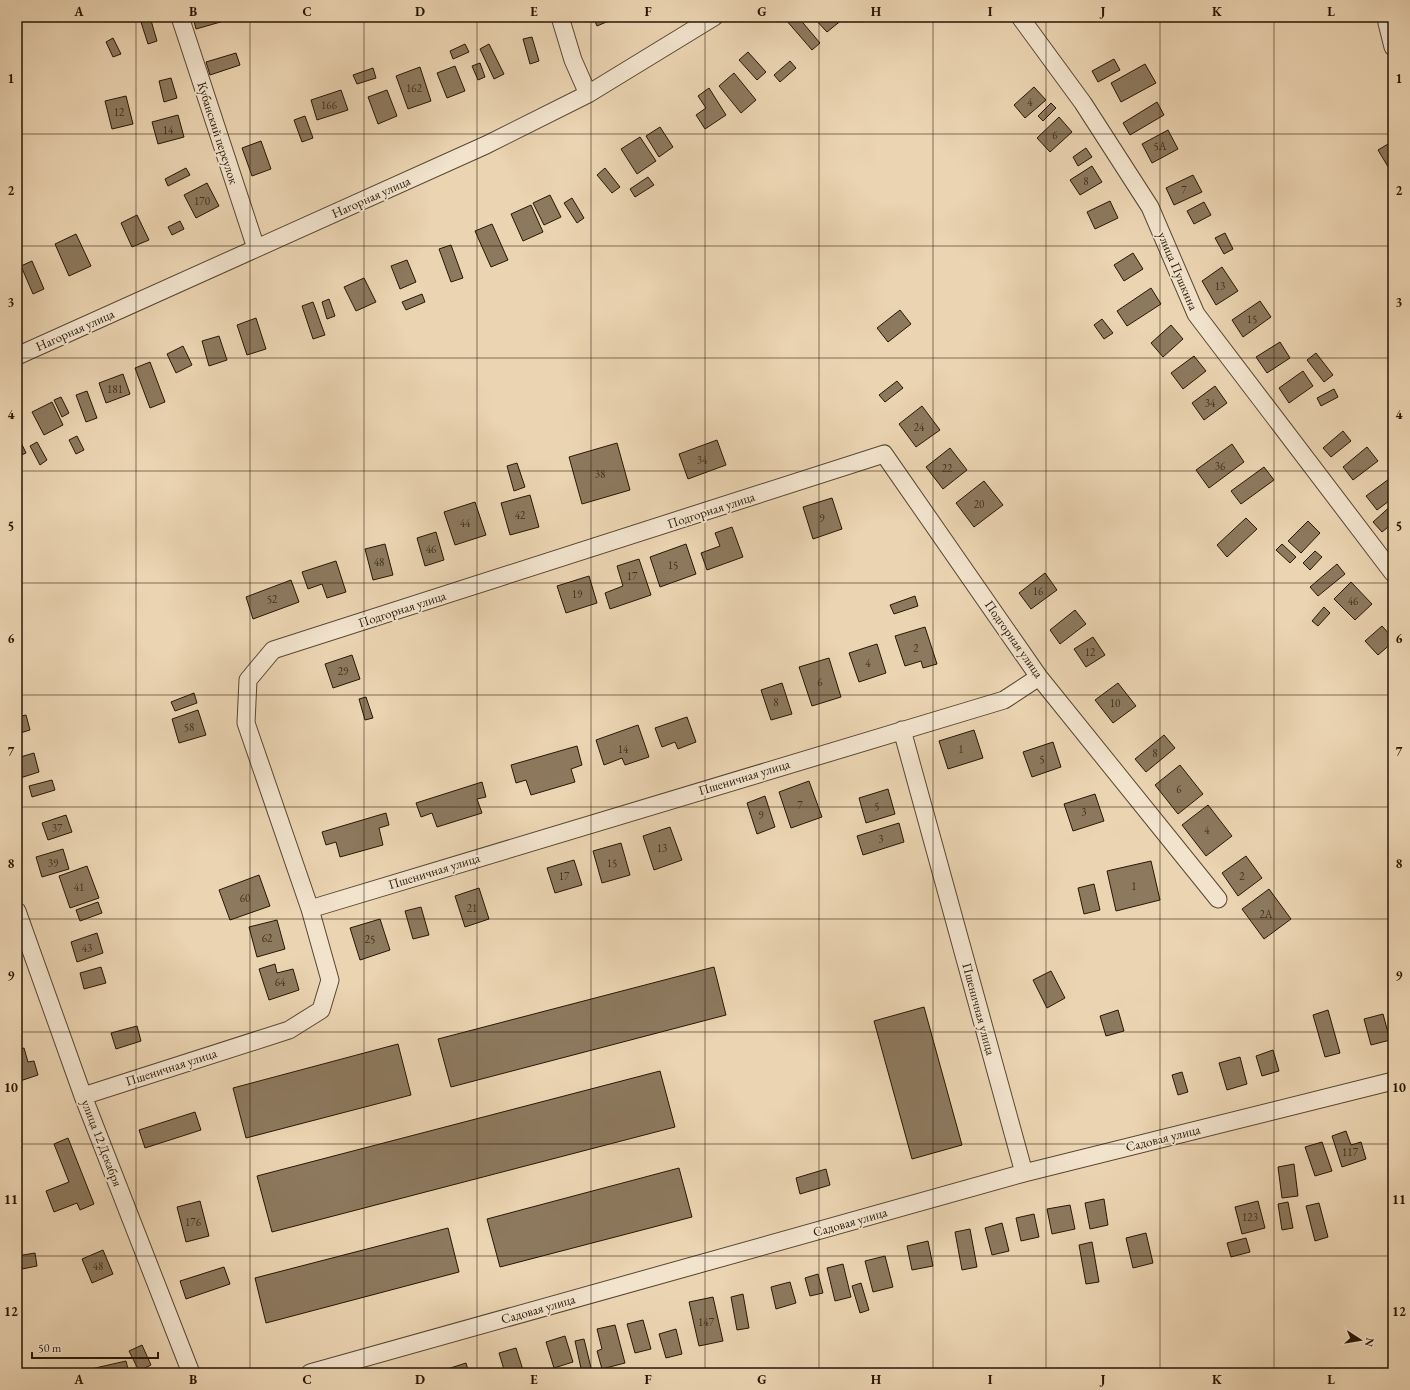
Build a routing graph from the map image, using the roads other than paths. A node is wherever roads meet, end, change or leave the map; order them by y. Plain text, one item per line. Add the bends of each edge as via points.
1 (180, 17) edge
2 (560, 17) edge
3 (714, 17) edge
4 (1020, 17) edge
5 (1392, 17) edge
6 (1393, 47) edge
7 (588, 94) junction
8 (256, 248) junction
9 (17, 356) edge
10 (1393, 573) edge
11 (1039, 677) junction
12 (902, 730) junction
13 (1218, 899) dead end
14 (310, 909) junction
15 (17, 911) edge
16 (1393, 1081) edge
17 (83, 1096) junction
18 (1024, 1173) junction
19 (191, 1373) edge
20 (310, 1373) edge

1 - 8 street, Кубанский переулок
2 - 7 street via 573,60
3 - 7 street, Нагорная улица
4 - 10 street, улица Пушкина via 1084,103 1150,208 1196,314
5 - 6 street via 1387,23
7 - 8 street, Нагорная улица via 486,145
8 - 9 street, Нагорная улица
11 - 12 street, Пшеничная улица via 1004,700
11 - 13 street, Подгорная улица
11 - 14 street, Подгорная улица via 884,454 273,650 248,680 246,722
12 - 14 street, Пшеничная улица
12 - 18 street, Пшеничная улица
14 - 17 street, Пшеничная улица via 330,980 320,1010 289,1030
15 - 17 street, улица 12 Декабря
16 - 18 street, Садовая улица
17 - 19 street, улица 12 Декабря
18 - 20 street, Садовая улица

